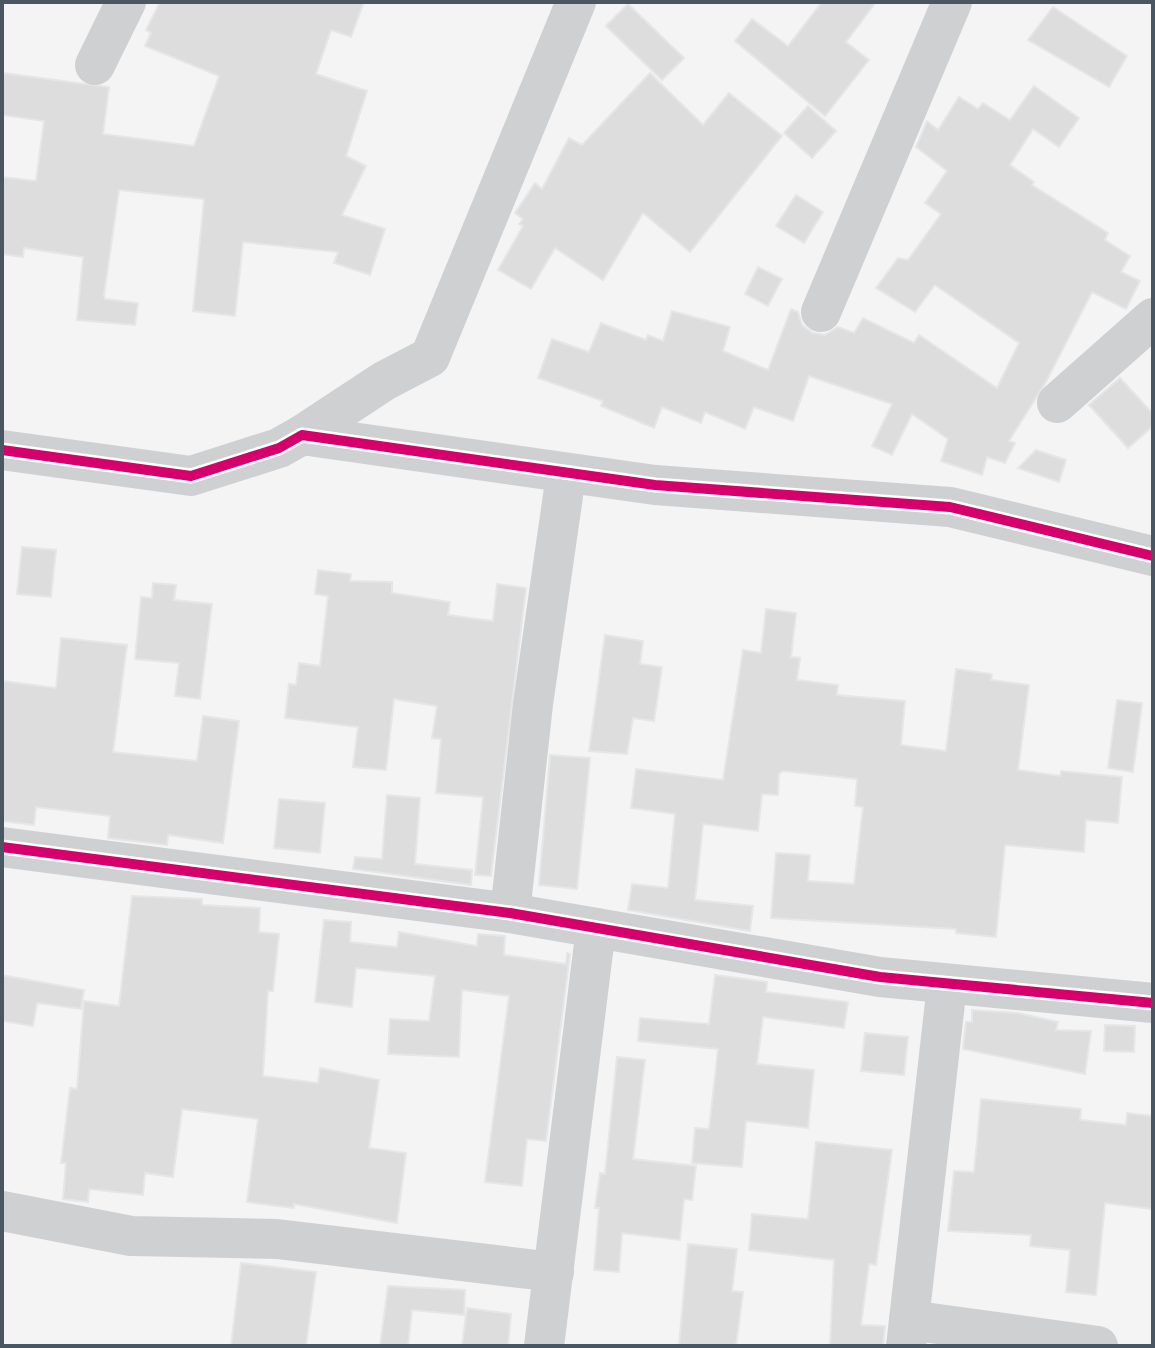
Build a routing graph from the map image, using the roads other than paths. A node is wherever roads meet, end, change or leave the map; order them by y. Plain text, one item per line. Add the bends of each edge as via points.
1 (126, 2) edge
2 (576, 2) edge
3 (952, 2) edge
4 (95, 65) dead end
5 (821, 312) dead end
6 (1153, 318) edge
7 (1057, 403) dead end
8 (302, 435) junction
9 (2, 450) edge
10 (566, 475) junction
11 (1153, 556) edge
12 (2, 847) edge
13 (510, 913) junction
14 (596, 928) junction
15 (947, 985) junction
16 (1153, 1003) edge
17 (2, 1211) edge
18 (554, 1272) junction
19 (908, 1333) edge
20 (544, 1346) edge
21 (1098, 1346) edge

1 - 4 street
2 - 8 street via 430,357
3 - 5 street
6 - 7 street
8 - 9 street via 279,448 191,476
8 - 10 street
10 - 11 street via 950,507
10 - 13 street
12 - 13 street
13 - 14 street
14 - 15 street
14 - 18 street
15 - 16 street
15 - 19 street
17 - 18 street via 131,1236 277,1239
18 - 20 street
19 - 21 street

